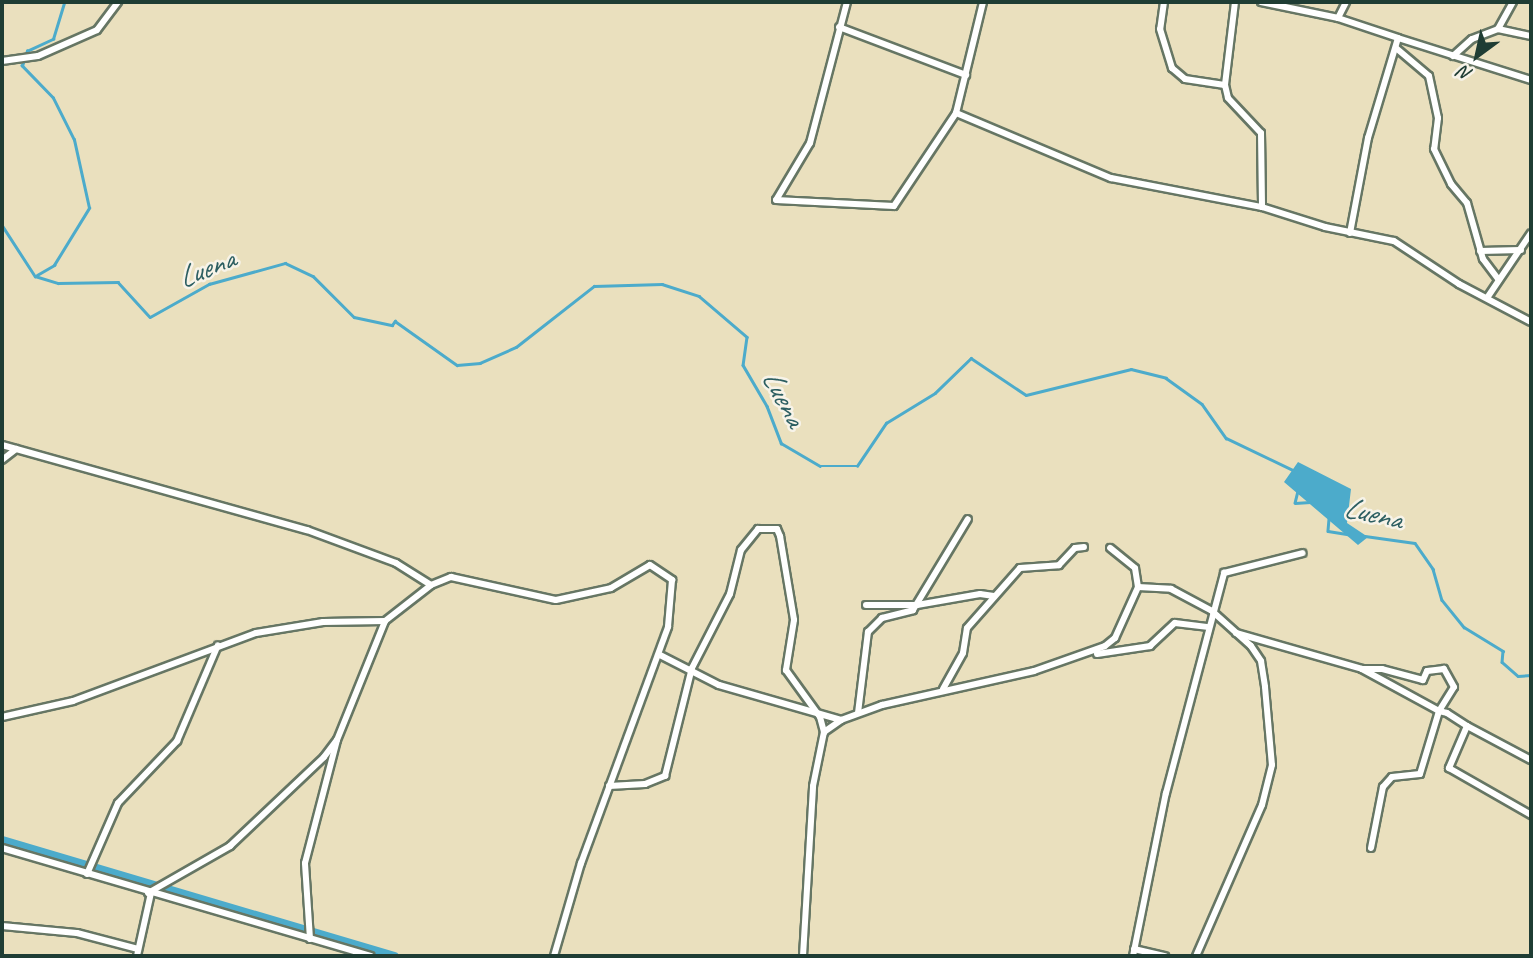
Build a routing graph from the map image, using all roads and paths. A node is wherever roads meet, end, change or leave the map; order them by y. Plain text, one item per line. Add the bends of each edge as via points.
1 (118, 2) edge
2 (847, 2) edge
3 (983, 2) edge
4 (1164, 2) edge
5 (1235, 2) edge
6 (1261, 2) edge
7 (1346, 2) edge
8 (1513, 2) edge
9 (1338, 18) junction
10 (839, 27) junction
11 (1497, 29) junction
12 (1531, 36) edge
13 (1398, 38) junction
14 (1396, 48) junction
15 (1453, 56) junction
16 (2, 61) edge
17 (966, 75) junction
18 (1531, 80) edge
19 (1226, 85) junction
20 (956, 113) junction
21 (1262, 207) junction
22 (1350, 233) junction
23 (1531, 233) edge
24 (1521, 250) junction
25 (1480, 251) junction
26 (1499, 281) junction
27 (1487, 299) junction
28 (1531, 322) edge
29 (2, 445) edge
30 (16, 449) junction
31 (2, 460) edge
32 (968, 519) dead end
33 (1084, 547) dead end
34 (1110, 548) dead end
35 (1303, 553) dead end
36 (431, 584) junction
37 (1138, 587) junction
38 (994, 596) junction
39 (866, 605) dead end
40 (917, 605) junction
41 (1212, 611) junction
42 (385, 621) junction
43 (1209, 627) junction
44 (1234, 632) junction
45 (218, 645) junction
46 (1091, 654) junction
47 (660, 655) junction
48 (692, 668) junction
49 (1362, 669) junction
50 (943, 689) junction
51 (1440, 710) junction
52 (858, 713) junction
53 (2, 717) edge
54 (820, 717) junction
55 (841, 720) junction
56 (1467, 726) junction
57 (824, 732) junction
58 (337, 740) junction
59 (1531, 760) edge
60 (609, 786) junction
61 (1531, 815) edge
62 (2, 848) edge
63 (1371, 848) dead end
64 (87, 874) junction
65 (150, 893) junction
66 (2, 926) edge
67 (310, 939) junction
68 (138, 953) edge
69 (1133, 953) edge
70 (371, 956) edge
71 (554, 956) edge
72 (803, 956) edge
73 (1165, 956) edge
74 (1196, 956) edge

1 - 16 street via 97,30 38,57
2 - 10 street
3 - 17 street
4 - 19 street via 1160,29 1172,68 1185,79
5 - 19 street
6 - 9 street
7 - 9 street
8 - 11 street
9 - 13 street
10 - 17 street
10 - 20 street via 810,142 776,200 894,206
11 - 12 street
11 - 15 street via 1472,39
13 - 14 street
13 - 15 street
14 - 22 street via 1368,138
14 - 25 street via 1429,76 1438,118 1433,145 1451,184 1467,203
15 - 18 street via 1498,66
17 - 20 street
19 - 21 street via 1228,98 1261,133
20 - 21 street via 1111,178
21 - 22 street
22 - 27 street via 1394,241
23 - 24 street
24 - 25 street
24 - 26 street
25 - 26 street
26 - 27 street
27 - 28 street
29 - 30 street
30 - 31 street
30 - 36 street via 307,530 396,564
32 - 40 street
33 - 38 street via 1075,548 1059,565 1020,568
34 - 37 street via 1135,568
35 - 41 street via 1224,573
36 - 42 street
36 - 47 street via 450,576 556,600 611,588 650,565 659,568 674,587
37 - 41 street via 1171,589
37 - 46 street via 1115,638
38 - 40 street via 980,594
38 - 50 street via 967,628 962,653
39 - 40 street
40 - 52 street via 882,618 868,632
41 - 43 street
41 - 44 street
42 - 45 street via 299,624
42 - 58 street
43 - 46 street via 1175,623 1150,646
43 - 69 street via 1166,793
44 - 49 street
44 - 74 street via 1261,662 1272,765 1262,805
45 - 53 street via 73,701
45 - 64 street via 177,741 118,803
46 - 50 street
47 - 48 street
47 - 60 street
48 - 54 street via 719,685 775,698
48 - 54 street via 730,594 741,550 758,529 777,529 794,620 786,670
48 - 60 street via 665,776 645,784
49 - 51 street
49 - 51 street via 1423,680 1427,671 1444,669 1454,687
50 - 52 street
51 - 56 street
51 - 63 street via 1420,774 1392,777 1383,787
52 - 55 street
54 - 55 street
54 - 57 street
55 - 57 street
56 - 59 street
56 - 61 street via 1449,768
57 - 72 street via 813,786
58 - 65 street via 230,846
58 - 67 street via 305,863
60 - 71 street
62 - 64 street
64 - 65 street
65 - 67 street
65 - 68 street
66 - 68 street via 77,933
67 - 70 street
69 - 73 street

